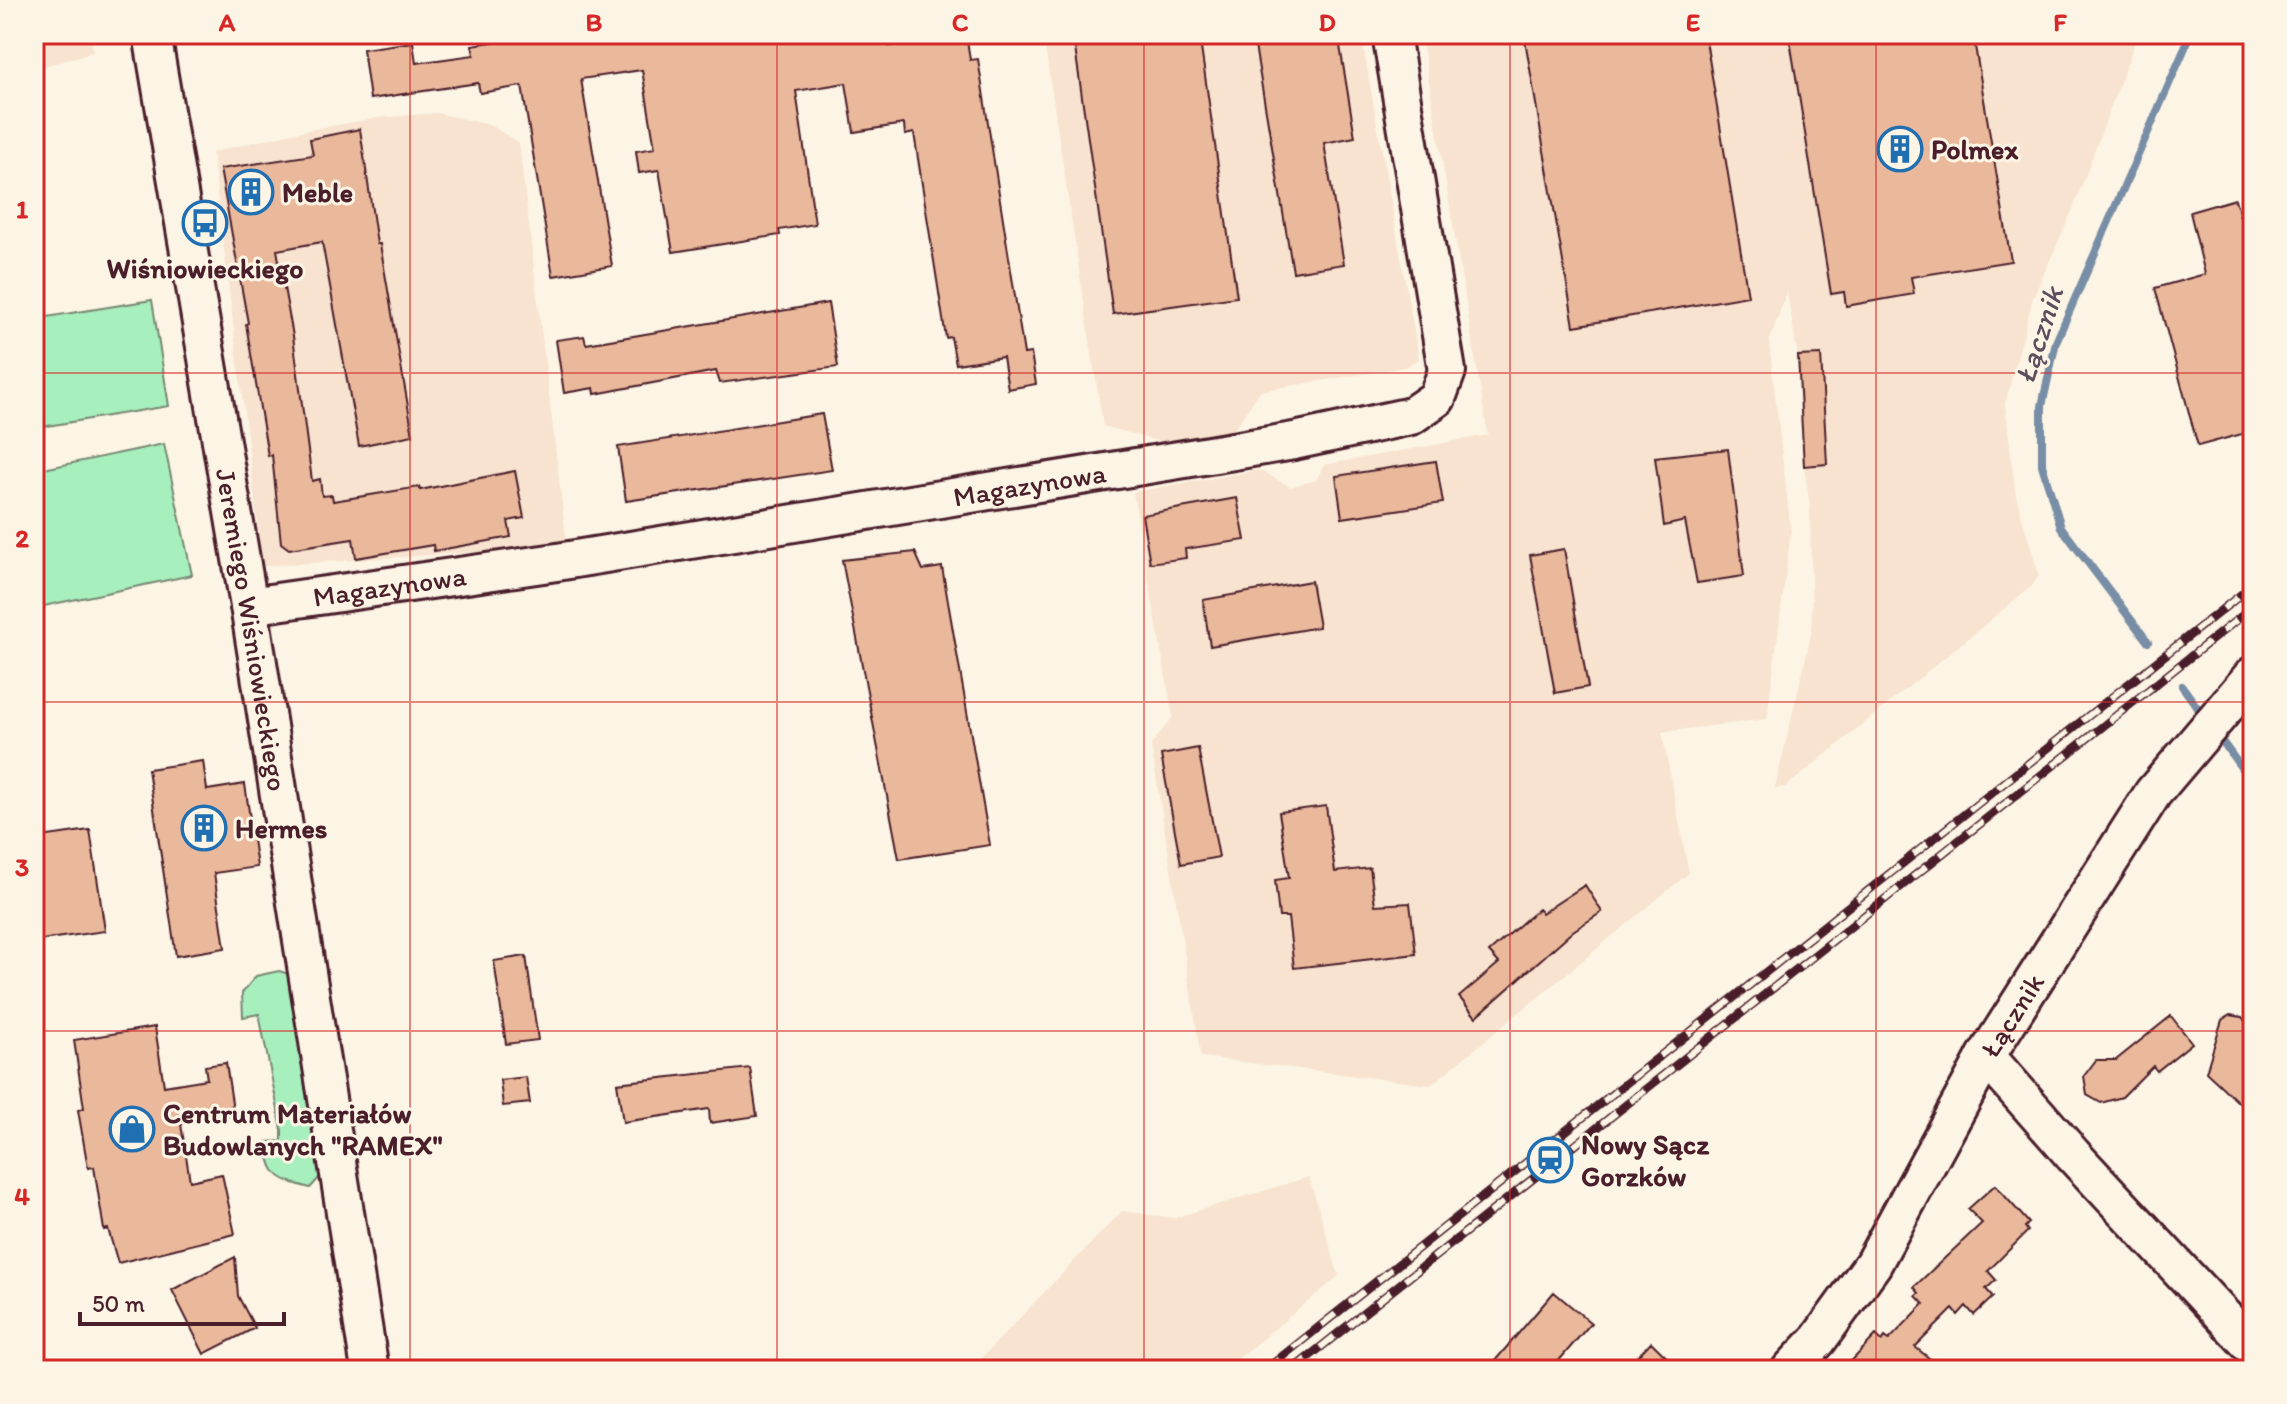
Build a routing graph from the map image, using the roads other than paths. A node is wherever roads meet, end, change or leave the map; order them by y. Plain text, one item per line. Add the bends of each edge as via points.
1 (152, 34) edge
2 (1391, 34) edge
3 (249, 606) junction
4 (2253, 675) edge
5 (1986, 1056) junction
6 (2253, 1348) edge
7 (370, 1370) edge
8 (1790, 1370) edge

1 - 3 street, Jeremiego Wiśniowieckiego
2 - 3 street, Magazynowa via 1447,371 1437,398 1411,416 1294,441 557,562
3 - 7 street, Jeremiego Wiśniowieckiego
4 - 5 street, Łącznik via 2153,793
5 - 6 street
5 - 8 street, Łącznik via 1873,1264

